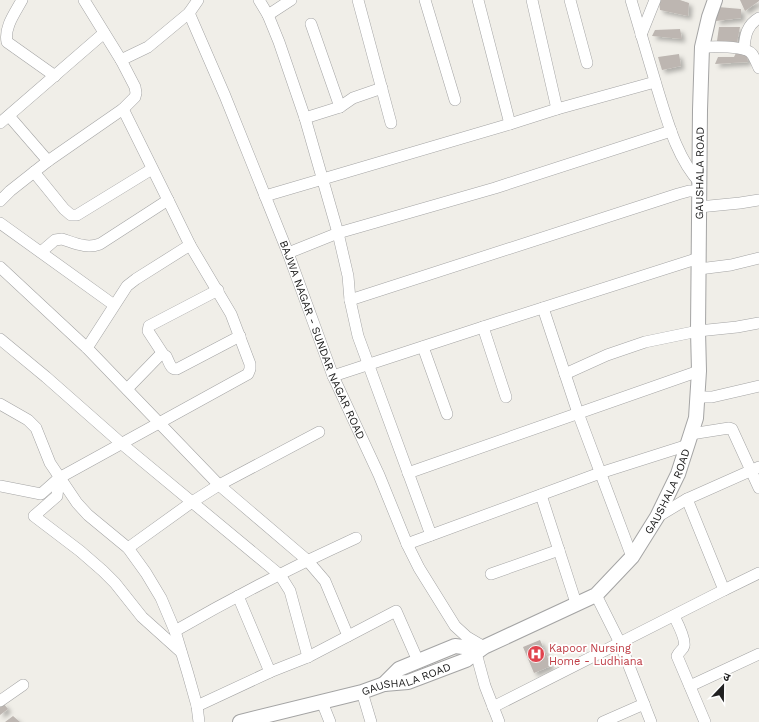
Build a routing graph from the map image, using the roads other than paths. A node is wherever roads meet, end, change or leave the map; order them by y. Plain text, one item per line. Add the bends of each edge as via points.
1 (22, 0) edge
2 (84, 0) edge
3 (198, 0) edge
4 (259, 0) edge
5 (291, 0) edge
6 (358, 0) edge
7 (425, 0) edge
8 (478, 0) edge
9 (532, 0) edge
10 (570, 0) edge
11 (631, 0) edge
12 (655, 0) edge
13 (715, 0) edge
14 (189, 13) junction
15 (268, 15) junction
16 (759, 18) edge
17 (311, 24) dead end
18 (104, 33) junction
19 (642, 35) junction
20 (702, 47) junction
21 (744, 49) junction
22 (121, 60) junction
23 (587, 63) dead end
24 (759, 68) edge
25 (55, 76) junction
26 (656, 82) junction
27 (382, 88) junction
28 (455, 100) dead end
29 (340, 107) junction
30 (123, 109) junction
31 (557, 109) junction
32 (305, 118) junction
33 (3, 120) edge
34 (391, 123) dead end
35 (510, 124) junction
36 (671, 131) junction
37 (48, 162) junction
38 (152, 169) junction
39 (34, 172) junction
40 (322, 178) junction
41 (700, 187) junction
42 (265, 196) junction
43 (168, 200) junction
44 (759, 200) edge
45 (0, 201) edge
46 (699, 207) junction
47 (0, 222) edge
48 (338, 233) junction
49 (190, 244) junction
50 (41, 252) junction
51 (288, 253) junction
52 (759, 258) edge
53 (699, 263) junction
54 (0, 267) edge
55 (218, 290) junction
56 (350, 300) junction
57 (114, 305) junction
58 (544, 308) junction
59 (759, 322) edge
60 (482, 327) junction
61 (698, 331) junction
62 (240, 336) junction
63 (0, 339) edge
64 (423, 347) junction
65 (87, 348) junction
66 (163, 354) junction
67 (369, 365) junction
68 (699, 371) junction
69 (565, 374) junction
70 (333, 376) junction
71 (759, 386) edge
72 (127, 389) junction
73 (506, 397) dead end
74 (698, 397) junction
75 (0, 404) edge
76 (578, 413) junction
77 (447, 414) dead end
78 (159, 424) junction
79 (319, 432) dead end
80 (690, 440) junction
81 (122, 444) junction
82 (755, 469) edge
83 (408, 473) junction
84 (600, 473) junction
85 (59, 478) junction
86 (219, 485) junction
87 (0, 486) edge
88 (759, 488) edge
89 (541, 495) junction
90 (687, 499) junction
91 (192, 502) junction
92 (657, 517) junction
93 (431, 535) junction
94 (356, 538) dead end
95 (407, 544) junction
96 (128, 548) junction
97 (558, 550) junction
98 (632, 557) junction
99 (307, 560) junction
100 (759, 573) edge
101 (491, 574) dead end
102 (280, 575) junction
103 (724, 590) junction
104 (596, 595) junction
105 (238, 596) junction
106 (576, 603) junction
107 (674, 616) junction
108 (175, 631) junction
109 (348, 636) junction
110 (620, 643) junction
111 (181, 652) junction
112 (477, 652) junction
113 (759, 654) edge
114 (308, 657) junction
115 (418, 661) junction
116 (270, 672) junction
117 (384, 684) junction
118 (23, 685) dead end
119 (690, 686) junction
120 (362, 692) junction
121 (0, 701) edge
122 (322, 702) junction
123 (644, 704) junction
124 (196, 706) junction
125 (493, 707) junction
126 (247, 721) edge
127 (199, 722) edge
128 (330, 722) edge
129 (371, 722) edge
130 (499, 722) edge
131 (603, 722) edge
132 (651, 722) edge
133 (705, 722) edge

1 - 25 street via 7,29 7,42
2 - 18 street
3 - 14 street
4 - 15 street
5 - 15 street
6 - 27 street
7 - 28 street
8 - 35 street
9 - 31 street
10 - 23 street
11 - 19 street
12 - 19 street
13 - 20 street, GAUSHALA ROAD
14 - 22 street via 148,47
14 - 42 street, BAJWA NAGAR - SUNDAR NAGAR ROAD
15 - 32 street
16 - 21 street via 748,28
17 - 29 street
18 - 22 street
18 - 25 street
19 - 26 street
20 - 21 street
20 - 41 street, GAUSHALA ROAD
21 - 24 street via 752,54
22 - 30 street via 136,93
25 - 33 street
26 - 31 street
26 - 36 street
27 - 29 street via 353,98
27 - 34 street
29 - 32 street
30 - 37 street
30 - 38 street
31 - 35 street
32 - 40 street
33 - 37 street
35 - 40 street
36 - 41 street via 683,160
36 - 48 street via 495,188
37 - 39 street
38 - 39 street via 76,215 71,215 64,209
38 - 43 street
39 - 45 street
40 - 42 street
40 - 48 street
41 - 46 street, GAUSHALA ROAD
41 - 56 street
42 - 51 street, BAJWA NAGAR - SUNDAR NAGAR ROAD
43 - 49 street
43 - 50 street via 100,244 90,247 62,238 55,240
44 - 46 street
46 - 53 street, GAUSHALA ROAD
47 - 50 street
48 - 51 street
48 - 56 street via 348,276
49 - 55 street
49 - 57 street via 127,286
50 - 57 street
51 - 70 street, BAJWA NAGAR - SUNDAR NAGAR ROAD
52 - 53 street via 731,265
53 - 58 street
53 - 61 street, GAUSHALA ROAD
54 - 65 street
55 - 62 street via 232,314
55 - 66 street via 149,326 148,331
56 - 67 street via 357,332
57 - 65 street
58 - 60 street
58 - 69 street
59 - 61 street
60 - 64 street
60 - 73 street
61 - 68 street, GAUSHALA ROAD
61 - 69 street via 644,342
62 - 66 street via 177,369 170,366
62 - 78 street via 250,364 248,374
63 - 81 street
64 - 67 street
64 - 77 street
65 - 72 street
66 - 72 street
67 - 70 street
67 - 83 street
68 - 74 street, GAUSHALA ROAD
68 - 76 street
69 - 76 street
70 - 95 street, BAJWA NAGAR - SUNDAR NAGAR ROAD via 379,475
71 - 74 street via 712,397
72 - 78 street
74 - 80 street, GAUSHALA ROAD
75 - 85 street via 28,420 36,428
76 - 83 street
76 - 84 street
78 - 81 street
78 - 86 street
79 - 86 street
80 - 82 street via 731,428
80 - 84 street
80 - 92 street, GAUSHALA ROAD via 678,474
81 - 85 street
81 - 91 street
82 - 88 street
82 - 90 street
83 - 93 street
84 - 89 street
84 - 98 street
85 - 87 street via 41,494
85 - 96 street via 76,503
85 - 111 street via 58,496 34,516 103,571 142,617
86 - 91 street
86 - 99 street
89 - 93 street
89 - 97 street
90 - 92 street
90 - 103 street
91 - 96 street
91 - 102 street
92 - 98 street, GAUSHALA ROAD
93 - 95 street
94 - 99 street
95 - 112 street, BAJWA NAGAR - SUNDAR NAGAR ROAD via 455,626
96 - 108 street via 161,598
97 - 101 street
97 - 106 street
98 - 104 street, GAUSHALA ROAD
99 - 102 street
99 - 109 street via 325,581
100 - 103 street
102 - 105 street
102 - 114 street via 290,591
103 - 107 street
104 - 106 street, GAUSHALA ROAD
104 - 110 street
105 - 108 street
105 - 116 street
106 - 112 street, GAUSHALA ROAD
107 - 110 street
107 - 119 street via 685,642 677,656
108 - 111 street
109 - 114 street
109 - 115 street via 396,611
110 - 123 street
110 - 125 street
111 - 124 street
112 - 115 street via 455,646
112 - 117 street, GAUSHALA ROAD via 408,682
112 - 125 street via 481,674
113 - 119 street
114 - 116 street
115 - 117 street via 399,669
116 - 124 street
117 - 120 street, GAUSHALA ROAD
118 - 121 street
119 - 133 street
120 - 122 street, GAUSHALA ROAD
120 - 129 street
122 - 126 street, GAUSHALA ROAD
122 - 128 street
123 - 131 street
123 - 132 street
124 - 127 street
125 - 130 street

